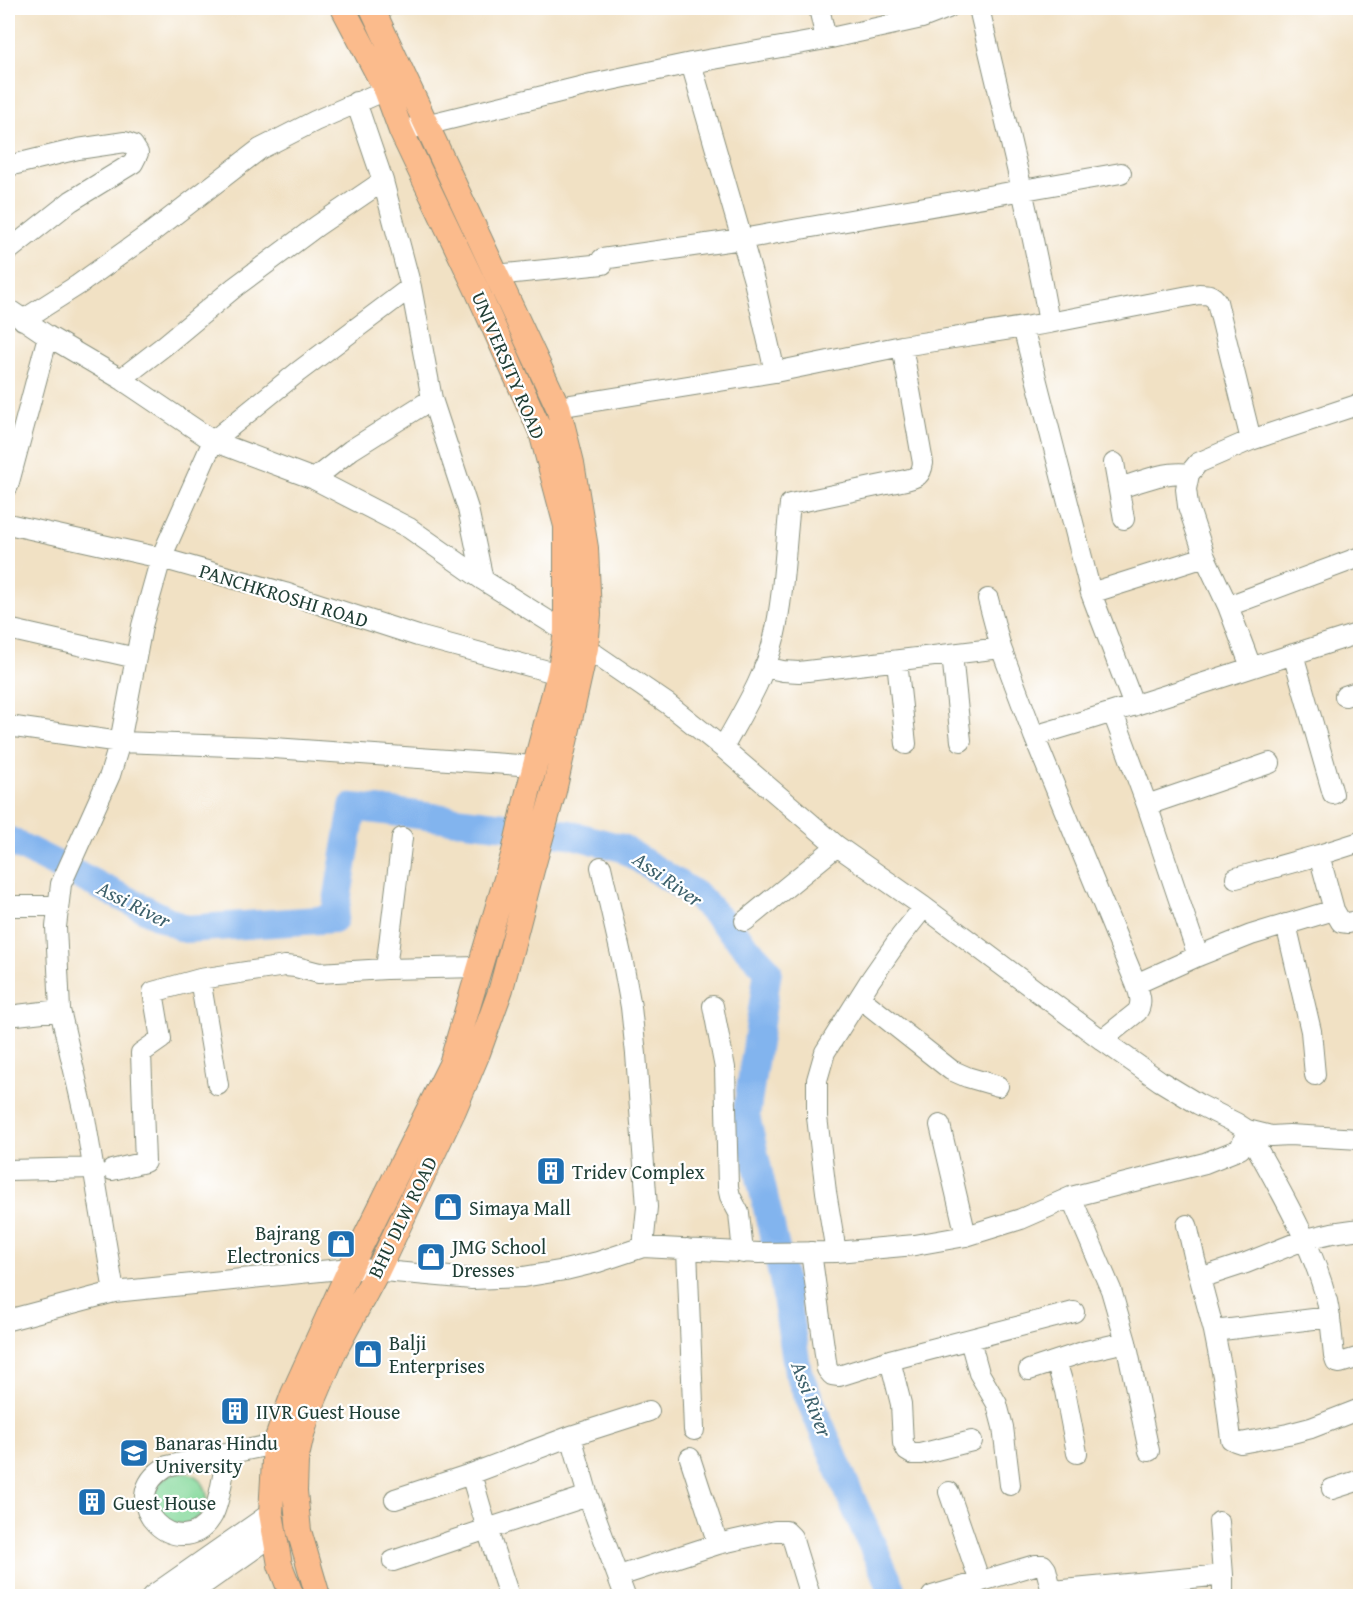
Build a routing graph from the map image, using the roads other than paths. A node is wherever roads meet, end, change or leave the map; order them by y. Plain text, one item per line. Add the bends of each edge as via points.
1 (343, 8) edge
2 (372, 8) edge
3 (819, 8) edge
4 (948, 8) edge
5 (979, 8) edge
6 (826, 39) junction
7 (691, 63) junction
8 (386, 90) junction
9 (356, 102) junction
10 (426, 125) junction
11 (401, 131) junction
12 (8, 166) edge
13 (1122, 173) dead end
14 (383, 181) junction
15 (1023, 190) junction
16 (742, 239) junction
17 (8, 251) edge
18 (496, 275) junction
19 (411, 287) junction
20 (15, 315) edge
21 (1049, 323) junction
22 (1023, 327) junction
23 (48, 336) junction
24 (902, 346) junction
25 (775, 372) junction
26 (121, 379) junction
27 (432, 399) junction
28 (1360, 404) edge
29 (558, 407) junction
30 (16, 421) edge
31 (1251, 440) junction
32 (213, 441) junction
33 (1114, 463) dead end
34 (1189, 474) junction
35 (314, 479) junction
36 (8, 486) edge
37 (1119, 488) junction
38 (1124, 519) dead end
39 (8, 524) edge
40 (1205, 557) junction
41 (1360, 557) edge
42 (161, 558) junction
43 (483, 580) junction
44 (1091, 593) junction
45 (988, 599) dead end
46 (1228, 606) junction
47 (8, 629) edge
48 (566, 632) junction
49 (1360, 633) edge
50 (586, 648) junction
51 (1001, 648) junction
52 (952, 654) junction
53 (1293, 654) junction
54 (136, 658) junction
55 (897, 661) junction
56 (764, 667) junction
57 (1251, 667) junction
58 (559, 674) junction
59 (1134, 706) junction
60 (1113, 713) junction
61 (8, 726) edge
62 (1034, 736) junction
63 (961, 741) dead end
64 (120, 742) junction
65 (906, 744) dead end
66 (723, 748) junction
67 (1270, 763) dead end
68 (535, 766) junction
69 (1333, 794) dead end
70 (1147, 805) junction
71 (402, 838) dead end
72 (1360, 842) edge
73 (837, 846) junction
74 (514, 852) joint
75 (1319, 855) junction
76 (601, 867) dead end
77 (1236, 878) dead end
78 (8, 906) edge
79 (58, 906) junction
80 (924, 907) junction
81 (1334, 910) junction
82 (1360, 920) edge
83 (745, 921) dead end
84 (1286, 924) junction
85 (1198, 956) junction
86 (480, 967) junction
87 (386, 969) junction
88 (200, 979) junction
89 (1136, 984) junction
90 (860, 998) junction
91 (713, 1006) dead end
92 (60, 1010) junction
93 (8, 1016) edge
94 (1102, 1040) junction
95 (1316, 1075) dead end
96 (218, 1085) dead end
97 (998, 1086) dead end
98 (939, 1125) dead end
99 (1247, 1130) junction
100 (1360, 1139) edge
101 (103, 1169) junction
102 (8, 1170) edge
103 (1071, 1197) junction
104 (1187, 1225) dead end
105 (1360, 1229) edge
106 (966, 1236) junction
107 (1305, 1239) junction
108 (644, 1247) junction
109 (687, 1249) junction
110 (836, 1252) junction
111 (751, 1253) junction
112 (802, 1253) junction
113 (350, 1268) junction
114 (377, 1272) junction
115 (1200, 1278) junction
116 (114, 1292) junction
117 (1074, 1312) dead end
118 (1330, 1317) junction
119 (8, 1320) edge
120 (1214, 1331) junction
121 (970, 1340) junction
122 (1125, 1342) junction
123 (1360, 1357) edge
124 (890, 1360) junction
125 (1056, 1361) junction
126 (1029, 1370) dead end
127 (1360, 1409) edge
128 (649, 1411) dead end
129 (694, 1430) dead end
130 (571, 1436) junction
131 (972, 1441) dead end
132 (275, 1444) junction
133 (1149, 1451) dead end
134 (1077, 1453) dead end
135 (227, 1455) junction
136 (690, 1458) dead end
137 (471, 1474) junction
138 (1360, 1480) edge
139 (1010, 1485) dead end
140 (1332, 1489) dead end
141 (949, 1492) dead end
142 (588, 1496) junction
143 (395, 1499) dead end
144 (1219, 1522) dead end
145 (273, 1523) junction
146 (486, 1529) junction
147 (718, 1544) junction
148 (393, 1561) dead end
149 (1223, 1575) junction
150 (619, 1576) junction
151 (980, 1582) junction
152 (1053, 1594) edge
153 (152, 1596) edge
154 (187, 1596) edge
155 (292, 1596) edge
156 (318, 1596) edge
157 (508, 1596) edge
158 (625, 1596) edge
159 (810, 1596) edge
160 (932, 1596) edge
161 (1223, 1596) edge

1 - 8 main road, UNIVERSITY ROAD
2 - 10 main road, BHU DLW ROAD
3 - 6 street
4 - 6 street via 922,18
5 - 15 street
6 - 7 street
7 - 10 street
7 - 16 street
8 - 9 street
8 - 11 main road, UNIVERSITY ROAD
9 - 14 street
9 - 20 street via 260,149 78,285
10 - 11 street
10 - 18 main road, BHU DLW ROAD
11 - 48 main road, UNIVERSITY ROAD via 541,432 566,526
12 - 17 street via 125,142 138,153 133,163 71,201
13 - 15 street
14 - 19 street
14 - 26 street via 235,287
15 - 16 street
15 - 21 street
16 - 18 street
16 - 25 street
18 - 29 main road, BHU DLW ROAD
19 - 27 street
19 - 32 street
20 - 23 street
21 - 22 street
21 - 31 street via 1199,294 1213,296
22 - 24 street
22 - 44 street
23 - 26 street
23 - 30 street
24 - 25 street
24 - 56 street via 923,463 921,472 906,480 790,504 780,604 774,640
25 - 29 street
26 - 32 street
27 - 35 street via 351,450
27 - 43 street via 468,508
28 - 31 street
29 - 50 main road, BHU DLW ROAD via 586,548
30 - 36 street
31 - 34 street via 1198,463
32 - 35 street
32 - 42 street
33 - 37 street
34 - 37 street via 1178,472
34 - 40 street via 1188,506
35 - 43 street via 409,528
37 - 38 street
39 - 42 street, PANCHKROSHI ROAD
40 - 44 street
40 - 46 street
41 - 46 street
42 - 54 street
42 - 58 street, PANCHKROSHI ROAD
43 - 48 street
44 - 59 street
45 - 51 street
46 - 57 street
47 - 54 street
48 - 50 street
48 - 58 main road, UNIVERSITY ROAD
49 - 53 street
50 - 66 street via 668,704
50 - 114 main road, BHU DLW ROAD via 554,791 501,989 454,1110
51 - 52 street
51 - 62 street
52 - 55 street
52 - 63 street
53 - 57 street
53 - 69 street
54 - 64 street
55 - 56 street via 799,672
55 - 65 street
56 - 66 street
57 - 59 street
58 - 68 main road, UNIVERSITY ROAD
59 - 60 street
60 - 62 street
60 - 70 street
61 - 64 street
62 - 89 street
64 - 68 street via 259,747
64 - 79 street via 110,775 61,884
66 - 73 street
67 - 70 street
68 - 74 main road, UNIVERSITY ROAD
70 - 85 street
71 - 87 street
72 - 75 street
73 - 80 street
73 - 83 street
74 - 86 main road, BHU DLW ROAD
75 - 77 street
75 - 81 street
76 - 108 street via 631,1007 647,1207
78 - 79 street
79 - 92 street
80 - 90 street
80 - 94 street
81 - 82 street via 1341,922
81 - 84 street
84 - 85 street
84 - 95 street via 1311,1031
85 - 89 street
86 - 87 street
86 - 113 main road, BHU DLW ROAD via 451,1064
87 - 88 street via 320,973 285,966
88 - 96 street
88 - 101 street via 153,992 161,1039 141,1053 145,1162
89 - 94 street via 1141,999 1137,1012
90 - 97 street via 951,1070
90 - 110 street via 825,1052 817,1080 818,1128
91 - 111 street via 725,1068 728,1187
92 - 93 street
92 - 101 street via 85,1118
94 - 99 street via 1160,1081
98 - 106 street
99 - 100 street via 1271,1136
99 - 103 street via 1240,1149 1224,1157
99 - 107 street
101 - 102 street
101 - 116 street
103 - 106 street via 1021,1219
103 - 122 street via 1111,1290
104 - 115 street
105 - 107 street
106 - 110 street
107 - 115 street
107 - 118 street
108 - 109 street
108 - 114 street via 598,1262 523,1277 472,1279
109 - 111 street
109 - 129 street
110 - 112 street
111 - 112 street
112 - 124 street via 827,1369 839,1376
113 - 114 street
113 - 116 street
113 - 132 main road, BHU DLW ROAD via 293,1394
114 - 156 main road, BHU DLW ROAD via 335,1350 308,1414 296,1461 299,1531
115 - 120 street
116 - 119 street
117 - 121 street
118 - 120 street
118 - 123 street via 1336,1362
120 - 127 street via 1229,1433 1235,1442 1311,1428
121 - 124 street
121 - 139 street via 980,1373 997,1404
122 - 125 street
122 - 133 street
124 - 131 street via 907,1451 920,1454
125 - 126 street
125 - 134 street
128 - 130 street
130 - 137 street
130 - 142 street
132 - 135 street
132 - 145 main road, BHU DLW ROAD
135 - 135 street via 213,1516 205,1526 185,1535 173,1534 154,1523 145,1503 150,1481 157,1472 167,1466
136 - 147 street
137 - 143 street
137 - 146 street
138 - 140 street
141 - 151 street
142 - 146 street
142 - 150 street
144 - 149 street
145 - 153 street
145 - 154 street
145 - 155 main road, BHU DLW ROAD via 280,1565
146 - 148 street
146 - 157 street
147 - 150 street
147 - 159 street via 786,1531 792,1537
149 - 152 street
149 - 161 street
150 - 158 street
151 - 152 street via 1043,1565
151 - 160 street

